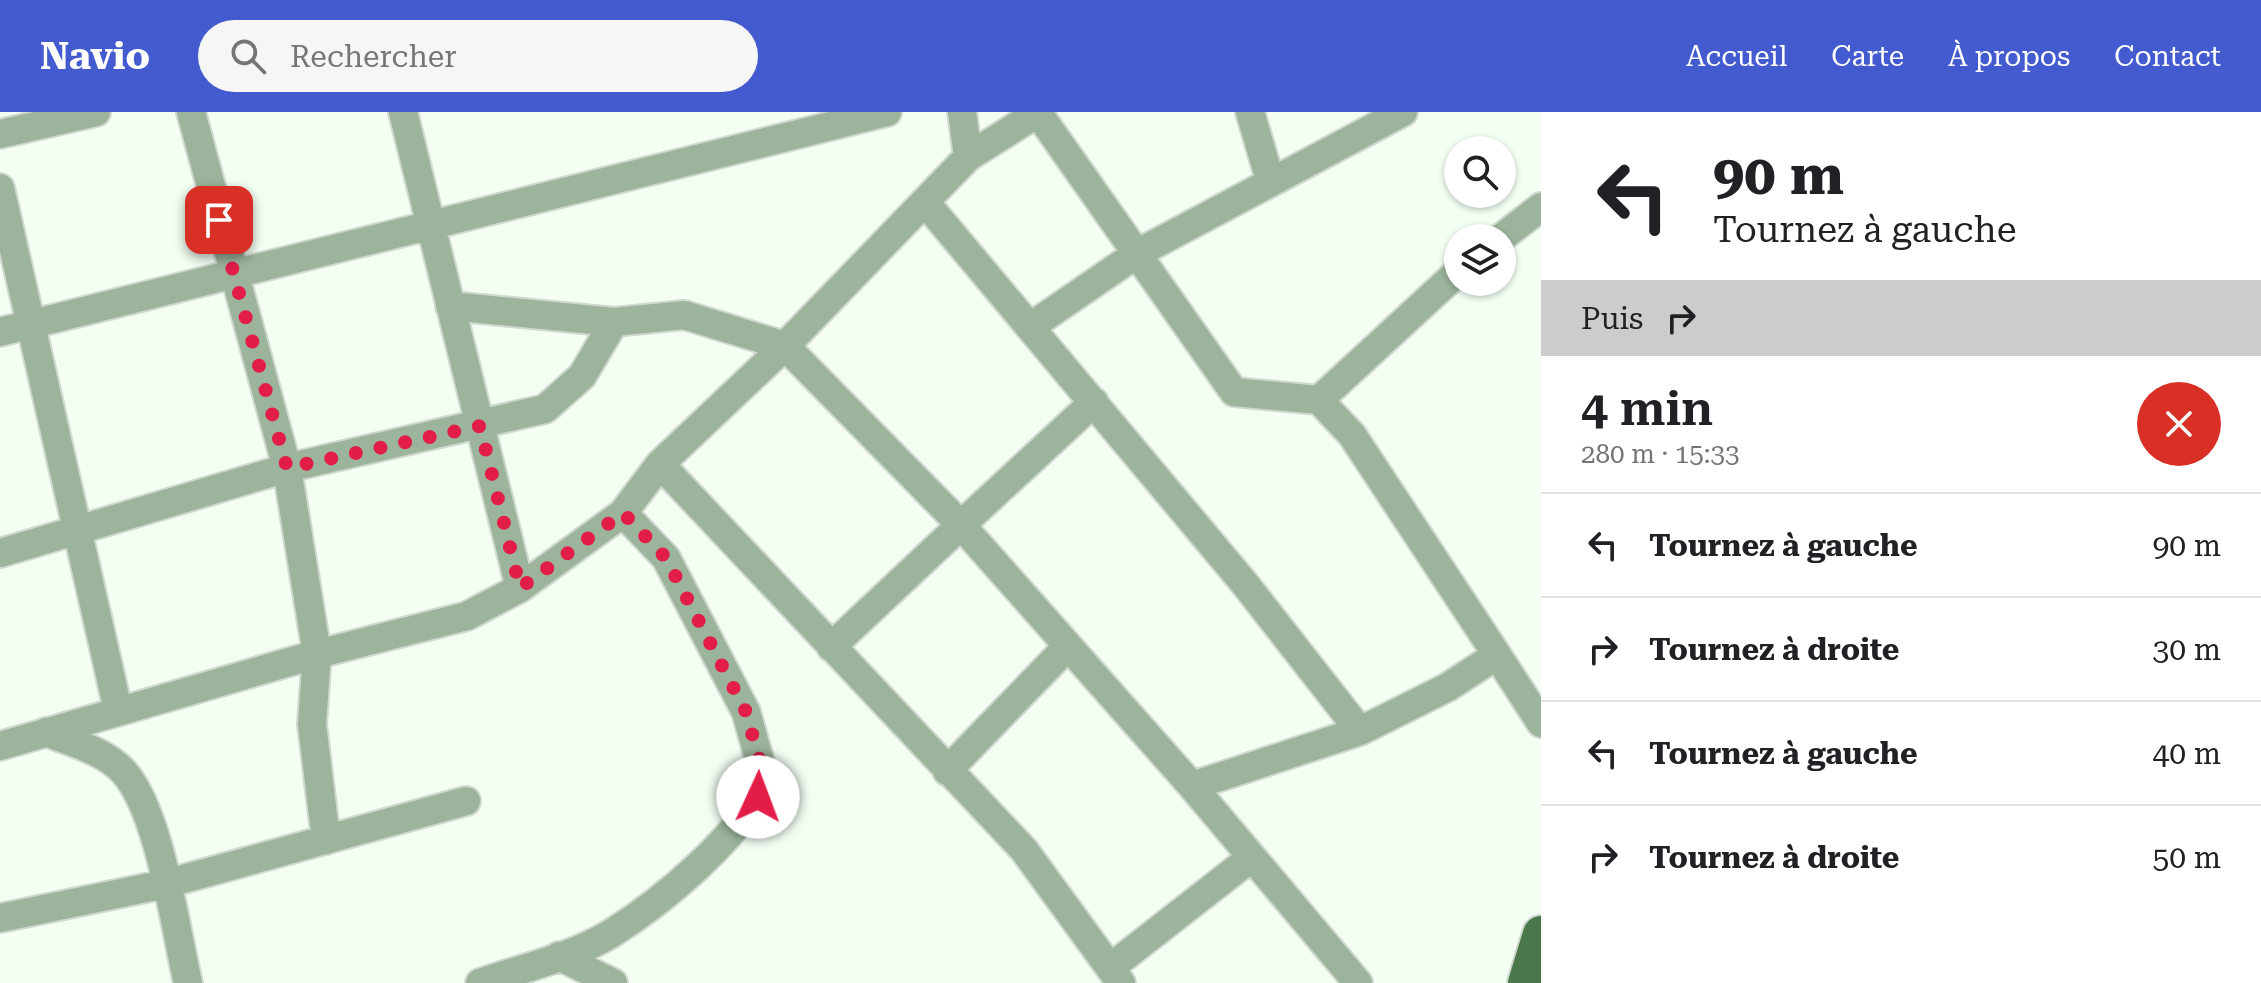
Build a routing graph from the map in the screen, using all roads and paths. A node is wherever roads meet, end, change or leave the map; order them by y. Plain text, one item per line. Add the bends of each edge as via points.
1 (96, 112) edge
2 (191, 112) edge
3 (403, 112) edge
4 (887, 112) edge
5 (962, 112) edge
6 (1038, 112) edge
7 (1250, 112) edge
8 (1403, 112) edge
9 (0, 134) edge
10 (968, 157) junction
11 (1270, 180) junction
12 (0, 188) edge
13 (925, 202) junction
14 (1541, 207) edge
15 (431, 226) junction
16 (1516, 226) edge
17 (1138, 253) junction
18 (232, 275) junction
19 (1444, 285) edge
20 (450, 306) junction
21 (614, 322) junction
22 (30, 324) junction
23 (1030, 327) junction
24 (0, 332) edge
25 (785, 346) junction
26 (1319, 400) junction
27 (1094, 402) junction
28 (480, 426) junction
29 (660, 464) junction
30 (287, 468) junction
31 (623, 513) junction
32 (961, 525) junction
33 (78, 532) junction
34 (0, 553) edge
35 (520, 588) junction
36 (1068, 646) junction
37 (831, 647) junction
38 (317, 654) junction
39 (1497, 655) junction
40 (118, 710) junction
41 (1541, 723) edge
42 (1360, 731) junction
43 (46, 732) junction
44 (0, 746) edge
45 (947, 771) junction
46 (1192, 786) junction
47 (466, 801) dead end
48 (326, 840) junction
49 (1252, 857) junction
50 (165, 884) junction
51 (0, 918) edge
52 (1541, 934) edge
53 (559, 956) junction
54 (1115, 975) edge
55 (188, 983) edge
56 (480, 983) edge
57 (613, 983) edge
58 (1358, 983) edge
59 (1526, 983) edge

1 - 9 street
2 - 18 street
3 - 15 street
4 - 15 street
5 - 10 street
6 - 10 street
6 - 17 street
7 - 11 street
8 - 11 street
10 - 13 street
11 - 17 street
12 - 22 street
13 - 23 street
13 - 25 street
14 - 16 street
15 - 18 street
15 - 20 street
17 - 23 street
17 - 26 street via 1234,392
18 - 22 street
18 - 30 street
19 - 26 street
20 - 21 street
20 - 28 street
21 - 25 street via 684,315
21 - 28 street via 582,376 545,409
22 - 24 street
22 - 33 street
23 - 27 street
25 - 29 street
25 - 32 street
26 - 39 street via 1352,435
27 - 32 street
27 - 42 street
28 - 30 street
28 - 35 street
29 - 31 street
29 - 37 street
30 - 33 street
30 - 38 street
31 - 35 street
31 - 53 street via 666,558 746,712 766,783 751,812 686,876 611,933
32 - 36 street
32 - 37 street
33 - 34 street
33 - 40 street
35 - 38 street via 467,616
36 - 45 street
36 - 46 street
37 - 45 street
38 - 40 street
38 - 48 street via 312,724
39 - 41 street
39 - 42 street via 1448,687
40 - 43 street
42 - 46 street
43 - 44 street
43 - 50 street via 97,753 123,771 150,820
45 - 54 street via 1024,850
46 - 49 street
47 - 48 street
48 - 50 street
49 - 54 street
49 - 58 street
50 - 51 street
50 - 55 street
52 - 59 main road
53 - 56 street
53 - 57 street

